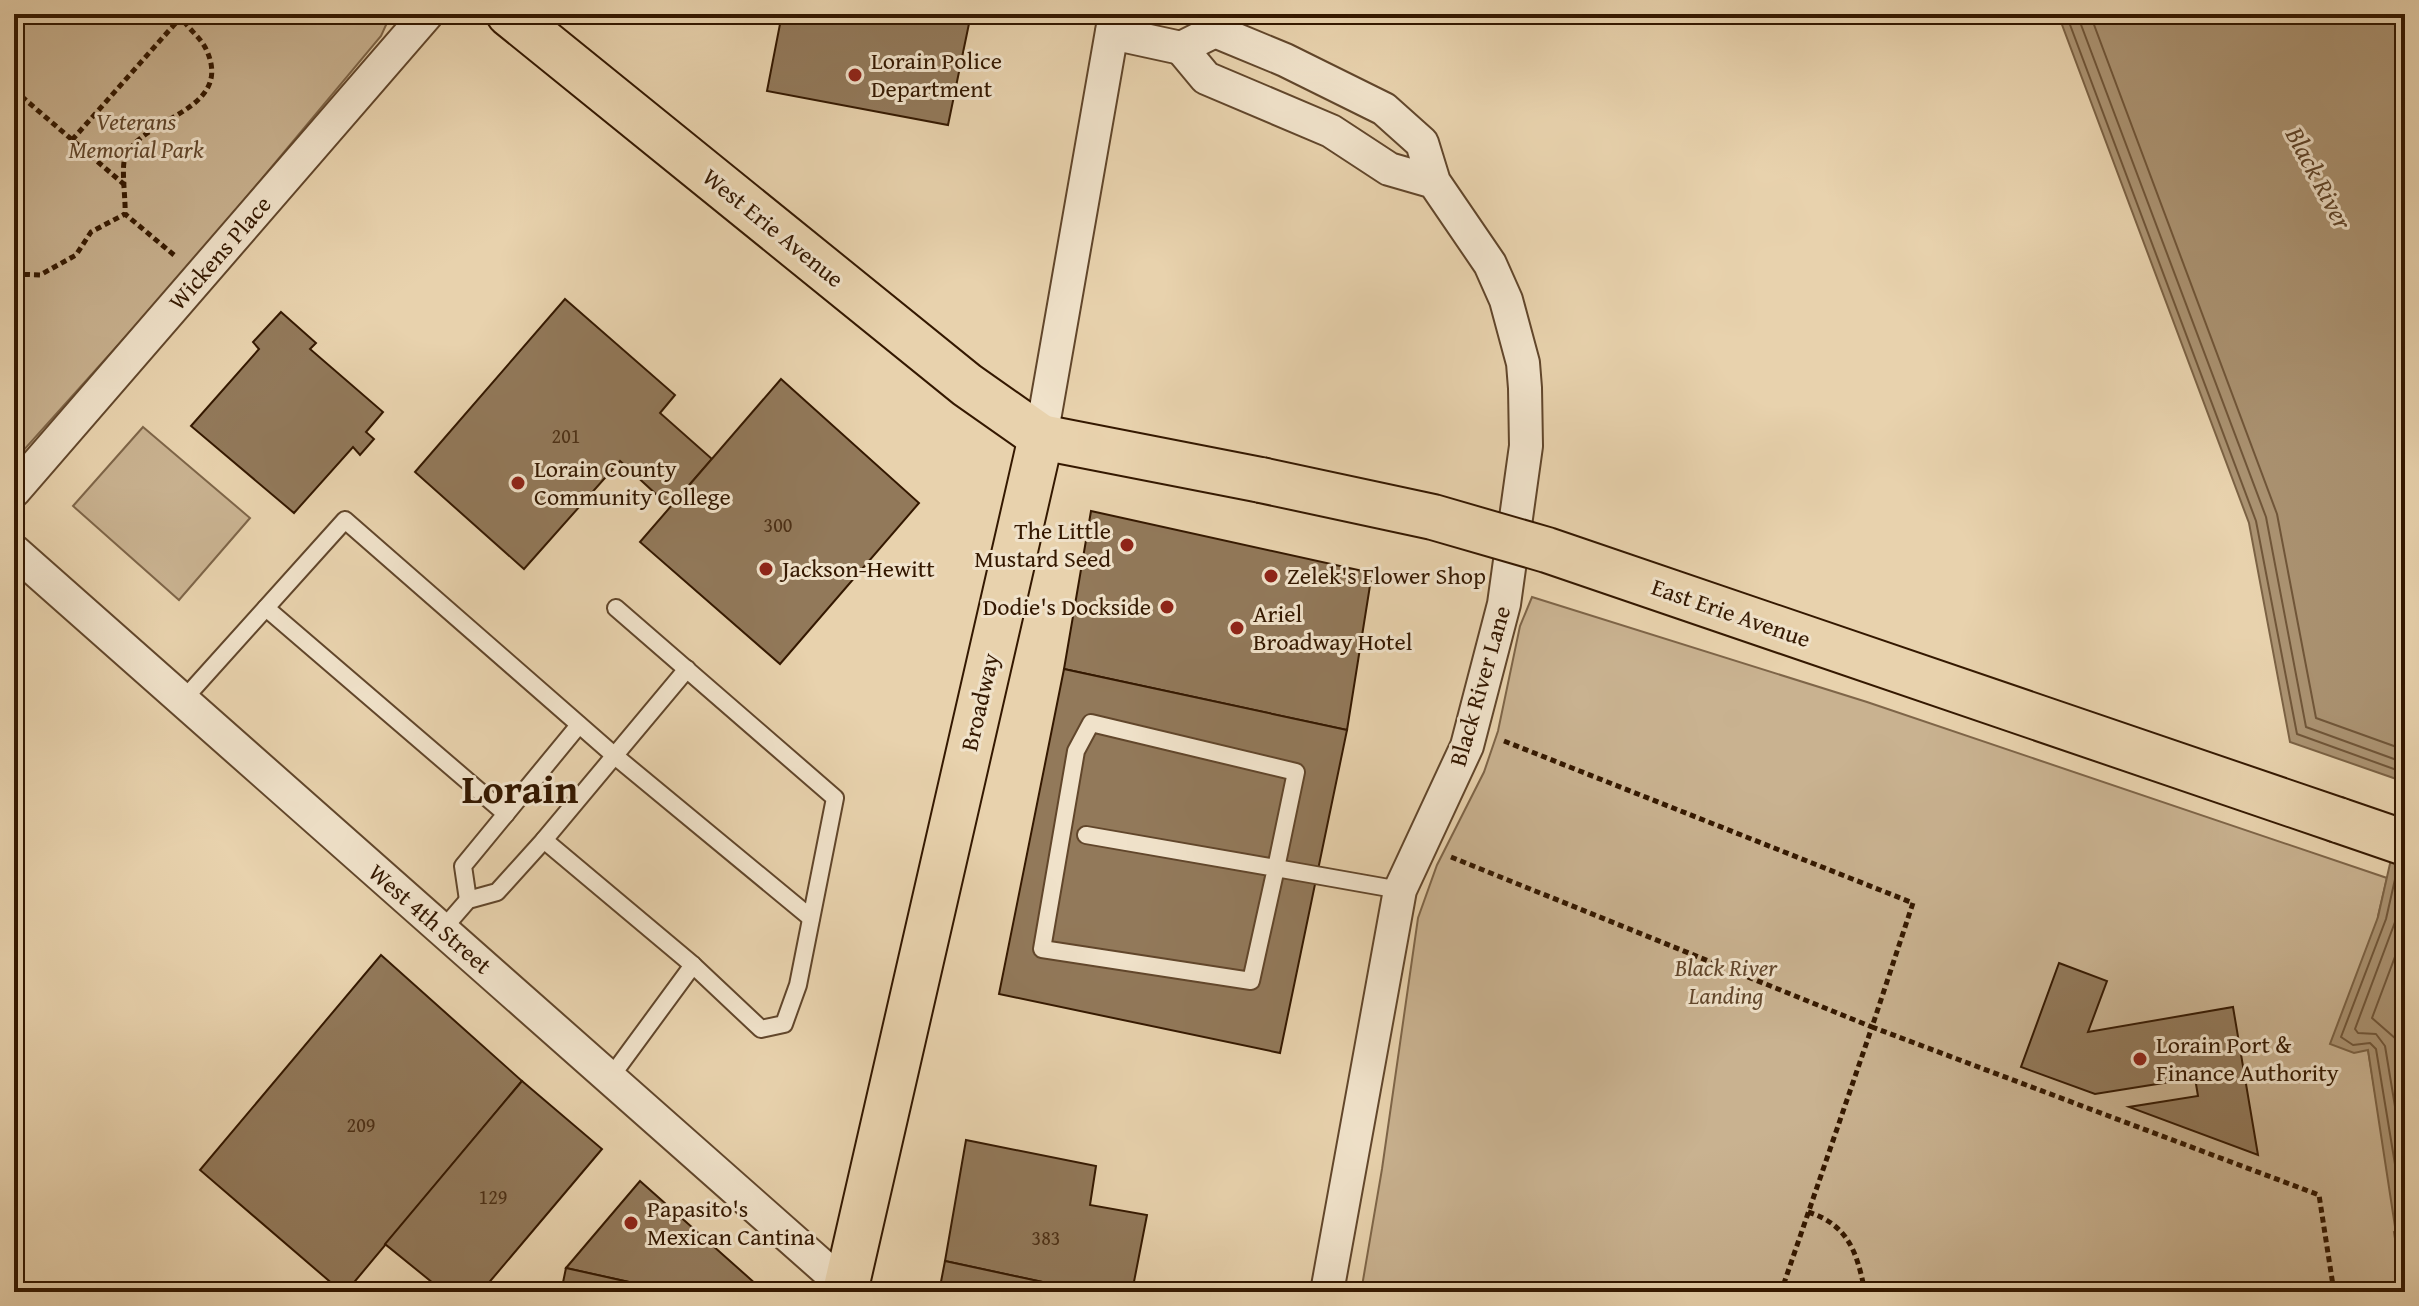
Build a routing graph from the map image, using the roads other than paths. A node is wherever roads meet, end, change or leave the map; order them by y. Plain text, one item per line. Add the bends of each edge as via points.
1 (427, 14) edge
2 (509, 14) edge
3 (1113, 24) edge
4 (1181, 48) junction
5 (1434, 182) junction
6 (1041, 437) junction
7 (14, 491) edge
8 (14, 551) edge
9 (266, 608) junction
10 (616, 608) dead end
11 (687, 669) junction
12 (183, 700) junction
13 (579, 725) junction
14 (615, 756) junction
15 (506, 814) junction
16 (1086, 835) dead end
17 (544, 840) junction
18 (2405, 843) edge
19 (1276, 868) junction
20 (1400, 890) junction
21 (468, 900) junction
22 (811, 918) junction
23 (442, 930) junction
24 (693, 965) junction
25 (610, 1078) junction
26 (846, 1290) edge
27 (1327, 1292) edge

1 - 7 street, Wickens Place
2 - 6 main road, West Erie Avenue via 967,385
3 - 4 street
3 - 6 street, Broadway
4 - 5 street via 1206,78 1331,131 1389,169
4 - 5 street, Black River Lane via 1215,31 1384,109 1422,143
5 - 20 street, Black River Lane via 1490,264 1513,322 1525,388 1526,446 1508,587 1471,728 1458,768
6 - 18 main road, East Erie Avenue, bridge via 1433,517 1547,550
6 - 26 main road, Broadway
8 - 12 street, West 4th Street
9 - 12 lane
9 - 13 lane via 345,520
9 - 15 lane
10 - 11 lane
11 - 14 lane
11 - 22 lane via 835,798
12 - 23 street, West 4th Street
13 - 14 lane
13 - 15 lane
14 - 17 lane
14 - 22 lane
15 - 21 lane via 463,866
16 - 19 lane
17 - 21 lane via 497,892
17 - 24 lane
19 - 19 lane via 1296,772 1091,723 1076,751 1042,949 1251,981
19 - 20 lane
20 - 27 street, Black River Lane
21 - 23 lane
22 - 24 lane via 784,1024 761,1029
23 - 25 street, West 4th Street
24 - 25 lane
25 - 26 street, West 4th Street

